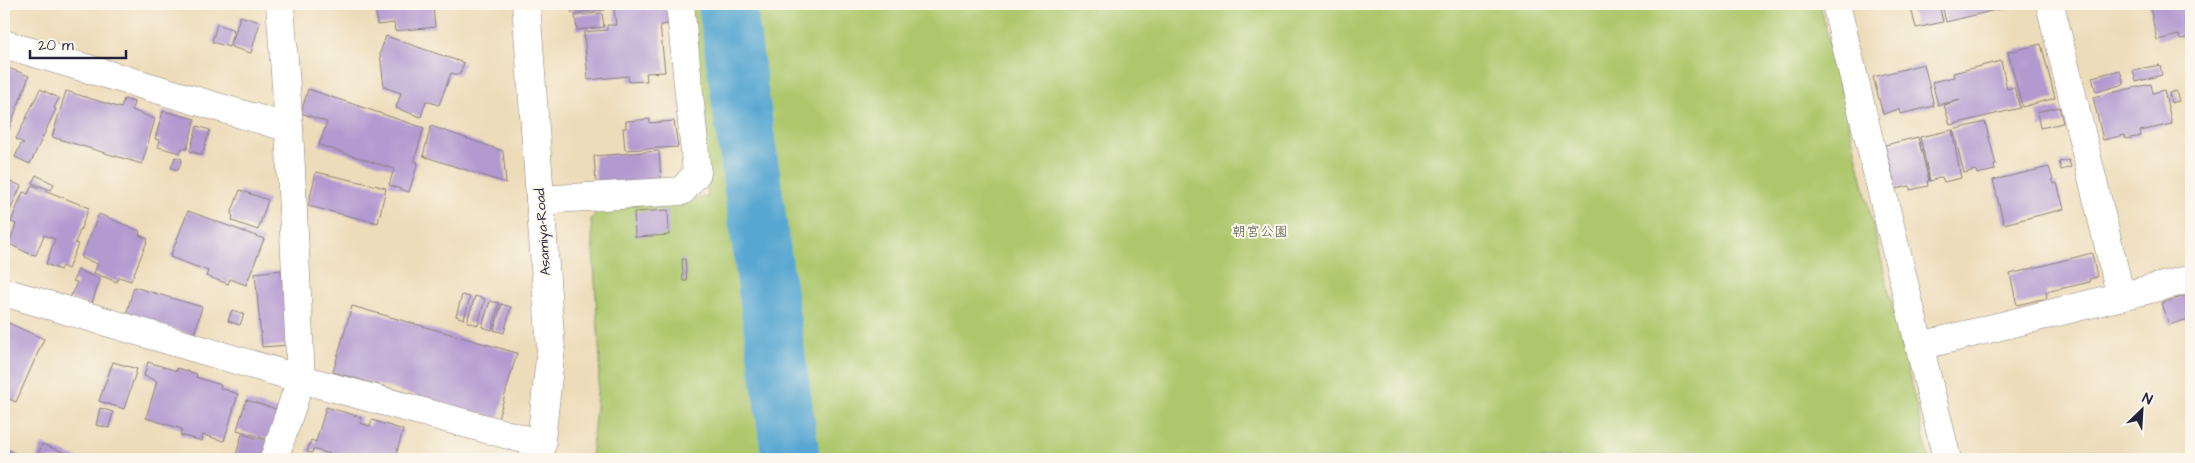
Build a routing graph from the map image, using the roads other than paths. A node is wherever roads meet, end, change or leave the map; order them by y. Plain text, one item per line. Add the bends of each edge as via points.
1 (280, 4) edge
2 (526, 4) edge
3 (680, 4) edge
4 (1836, 4) edge
5 (2050, 4) edge
6 (4, 44) edge
7 (289, 128) junction
8 (540, 200) junction
9 (2191, 279) edge
10 (4, 292) edge
11 (2122, 297) junction
12 (1920, 346) junction
13 (301, 379) junction
14 (540, 452) edge
15 (274, 459) edge
16 (1947, 459) edge

1 - 7 street
2 - 8 street, Asamiya-Road
3 - 8 street via 697,173 682,191
4 - 12 street
5 - 11 street
6 - 7 street
7 - 13 street
8 - 14 street, Asamiya-Road via 551,349
9 - 11 street
10 - 13 street
11 - 12 street
12 - 16 street
13 - 14 street
13 - 15 street

